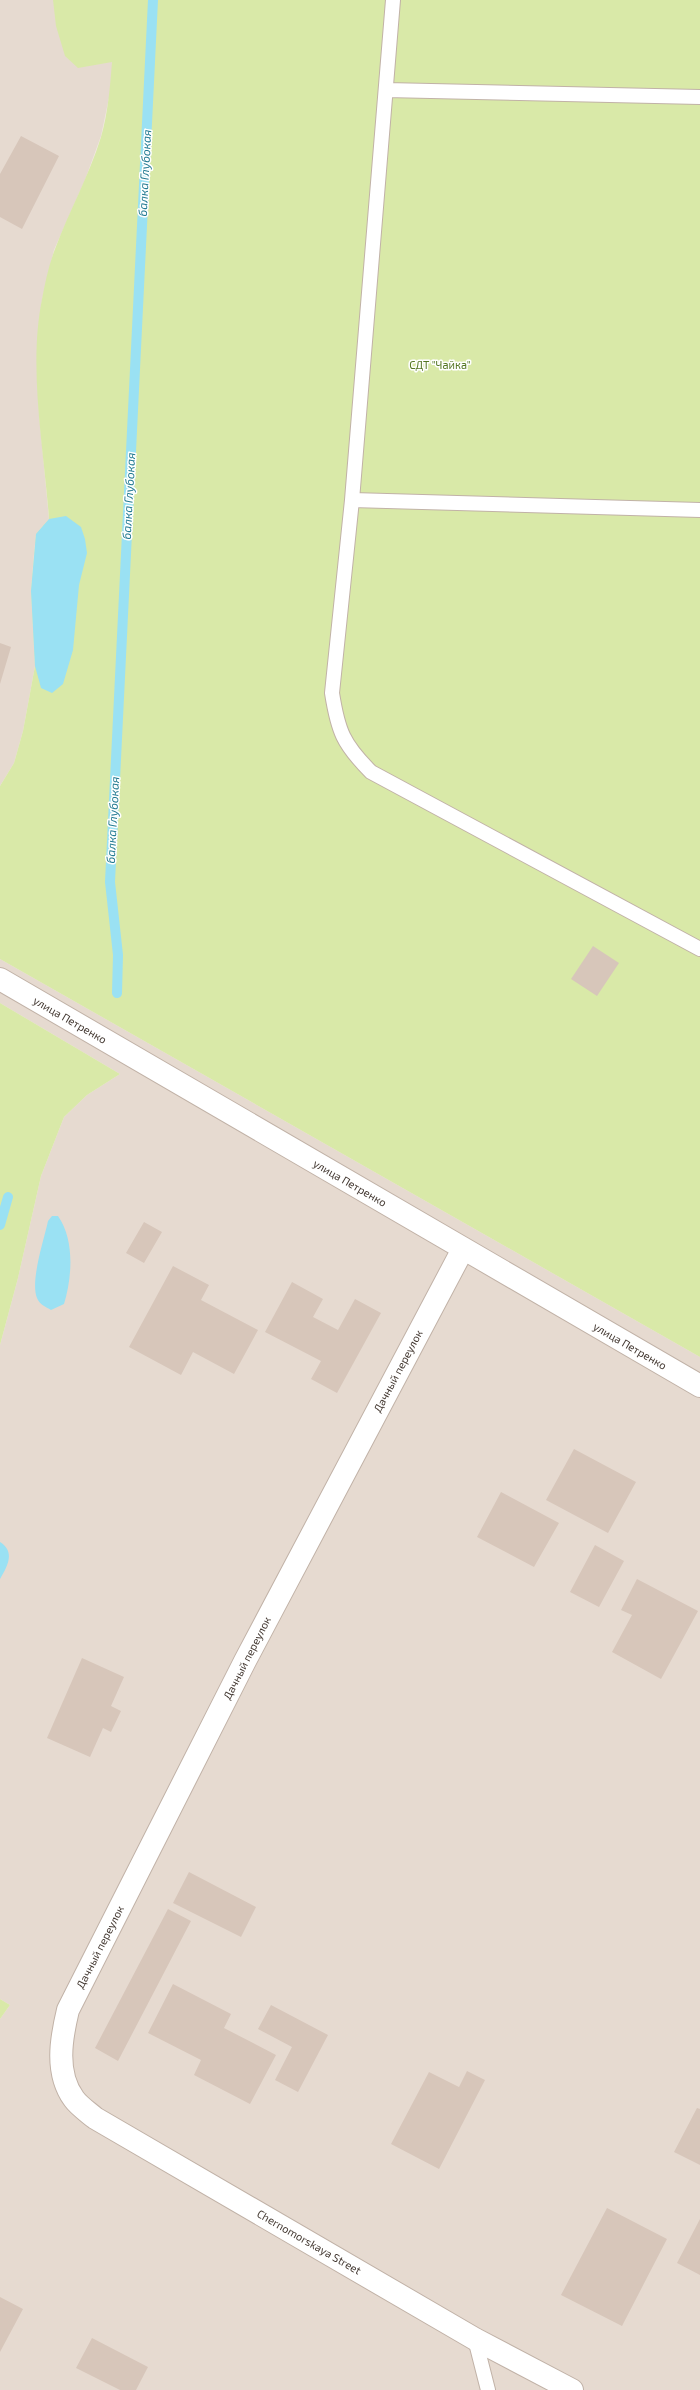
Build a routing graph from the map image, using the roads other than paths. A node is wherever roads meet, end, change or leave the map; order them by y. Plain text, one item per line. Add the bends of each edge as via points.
1 (393, 0) edge
2 (386, 90) junction
3 (700, 97) edge
4 (352, 500) junction
5 (700, 510) edge
6 (700, 949) edge
7 (0, 980) edge
8 (463, 1249) junction
9 (700, 1386) edge
10 (62, 2077) joint
11 (475, 2339) junction
12 (488, 2390) edge
13 (572, 2390) edge

1 - 2 lane
2 - 3 lane
2 - 4 lane
4 - 5 lane
4 - 6 lane via 332,693 337,724 353,754 371,772
7 - 8 street, улица Петренко
8 - 9 street, улица Петренко
8 - 10 street, Дачный переулок via 245,1661 68,2010 61,2049
10 - 11 street, Chernomorskaya Street via 74,2100 95,2118
11 - 12 lane
11 - 13 street, Chernomorskaya Street

